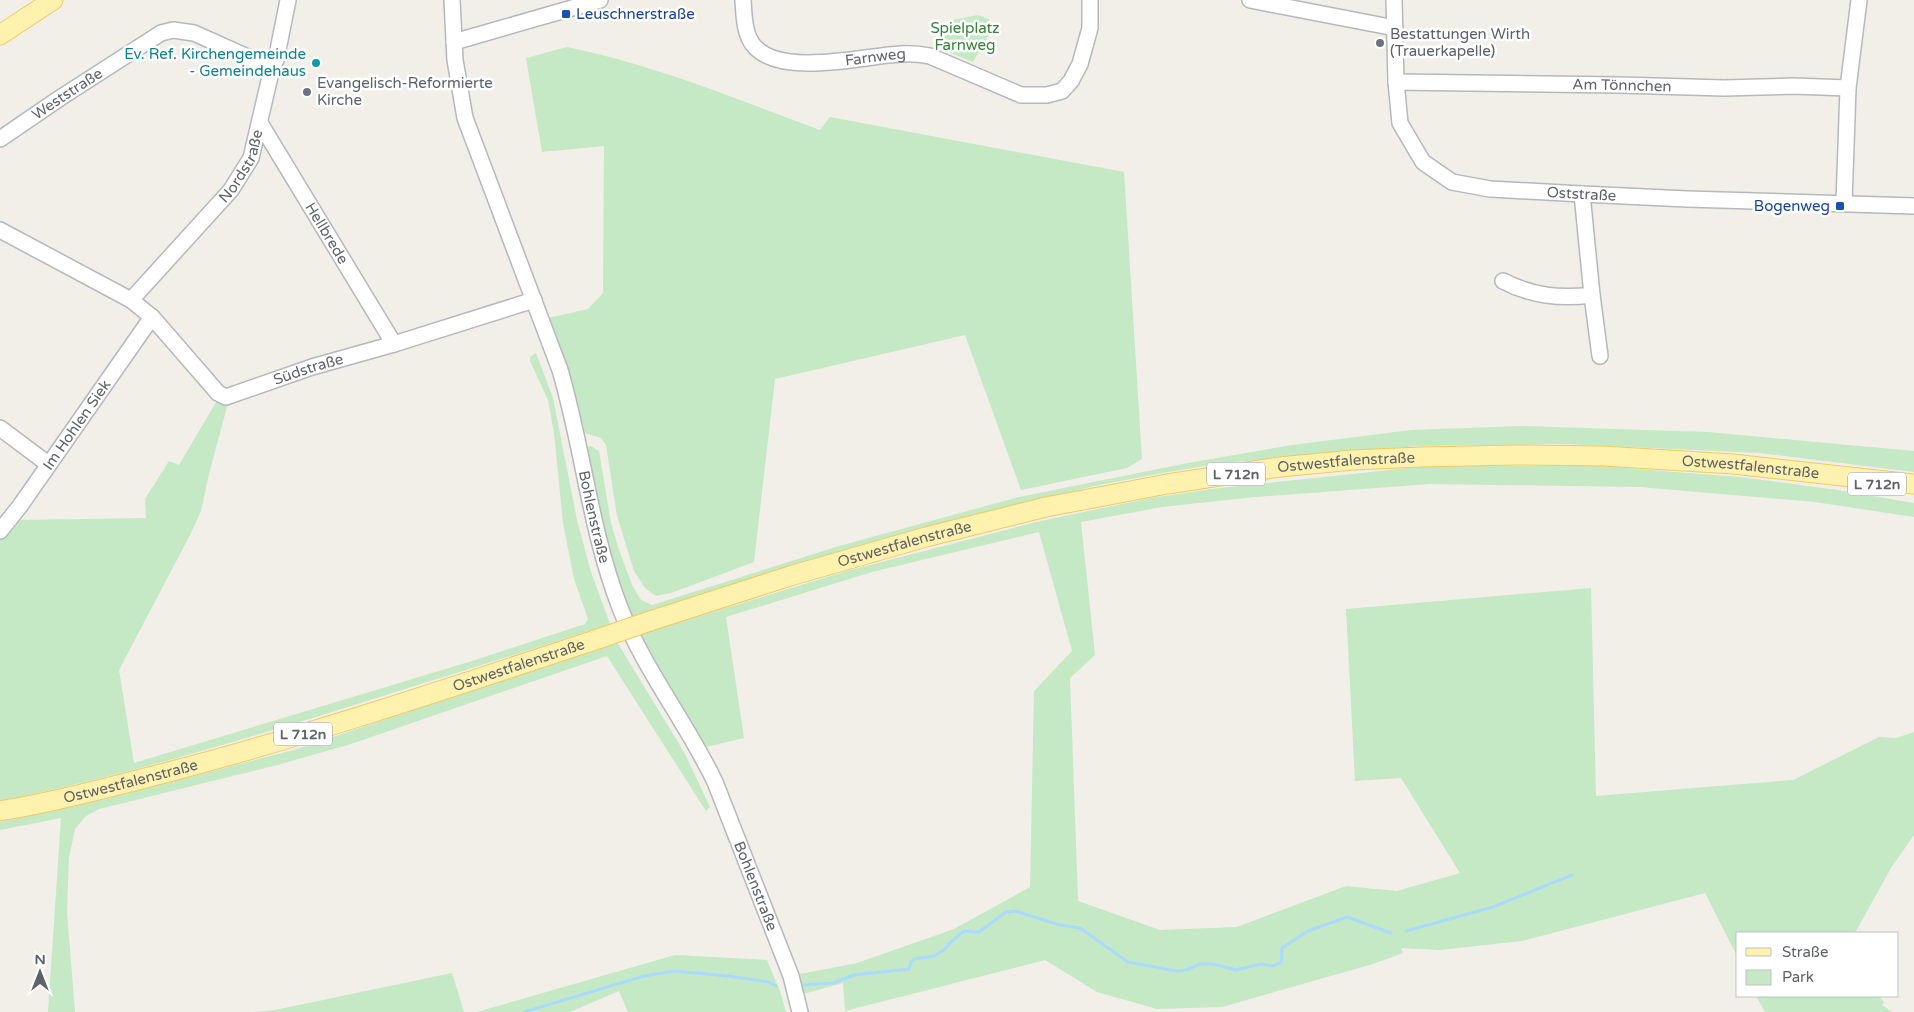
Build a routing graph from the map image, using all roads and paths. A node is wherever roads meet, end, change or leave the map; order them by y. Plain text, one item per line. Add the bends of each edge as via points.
1 (53, 0) edge
2 (288, 0) edge
3 (452, 0) edge
4 (600, 0) edge
5 (743, 0) edge
6 (1090, 0) edge
7 (1250, 0) edge
8 (1394, 0) edge
9 (1859, 0) edge
10 (555, 6) edge
11 (1395, 28) junction
12 (0, 35) edge
13 (454, 42) junction
14 (272, 68) junction
15 (1396, 82) junction
16 (1848, 88) junction
17 (260, 123) junction
18 (0, 139) edge
19 (1582, 194) junction
20 (1844, 203) junction
21 (1914, 206) edge
22 (0, 230) edge
23 (1503, 281) dead end
24 (1592, 295) junction
25 (131, 300) junction
26 (529, 301) junction
27 (152, 317) junction
28 (394, 344) junction
29 (1600, 356) dead end
30 (0, 428) edge
31 (48, 464) junction
32 (1840, 476) junction
33 (1914, 484) edge
34 (1914, 490) edge
35 (0, 531) edge
36 (0, 811) edge
37 (800, 1012) edge

1 - 12 main road
2 - 14 street, Nordstraße
3 - 13 street, Bohlenstraße
4 - 10 street
5 - 6 street, Farnweg via 745,24 754,46 764,55 776,59 822,63 917,54 930,56 1021,95 1047,95 1062,91 1072,81 1080,64 1090,28
7 - 11 street
8 - 11 street, Oststraße
9 - 16 street
10 - 13 street
11 - 15 street, Oststraße
13 - 26 street, Bohlenstraße via 464,118
14 - 17 street, Nordstraße
14 - 18 street, Weststraße via 194,33 172,30 161,33
15 - 16 street, Am Tönnchen
15 - 19 street, Oststraße via 1400,123 1423,162 1452,182
16 - 20 street
17 - 25 street, Nordstraße via 251,158 231,190
17 - 28 street, Hellbrede
19 - 20 street, Oststraße
19 - 24 street
20 - 21 street, Oststraße
22 - 25 street
23 - 24 street via 1545,296
24 - 29 street
25 - 27 street, Südstraße
26 - 28 street, Südstraße
26 - 37 street, Bohlenstraße via 554,355 568,397 605,568 619,607 644,660 703,756 715,782 791,976
27 - 28 street, Südstraße via 218,393 226,397 312,367
27 - 31 street, Im Hohlen Siek
30 - 31 street
31 - 35 street, Im Hohlen Siek
32 - 33 main road, Ostwestfalenstraße / L 712n
32 - 34 main road, Ostwestfalenstraße / L 712n
32 - 36 main road, Ostwestfalenstraße / L 712n, bridge via 1734,464 1602,456 1516,455 1353,460 1167,484 1046,507 926,537 650,621 252,749

